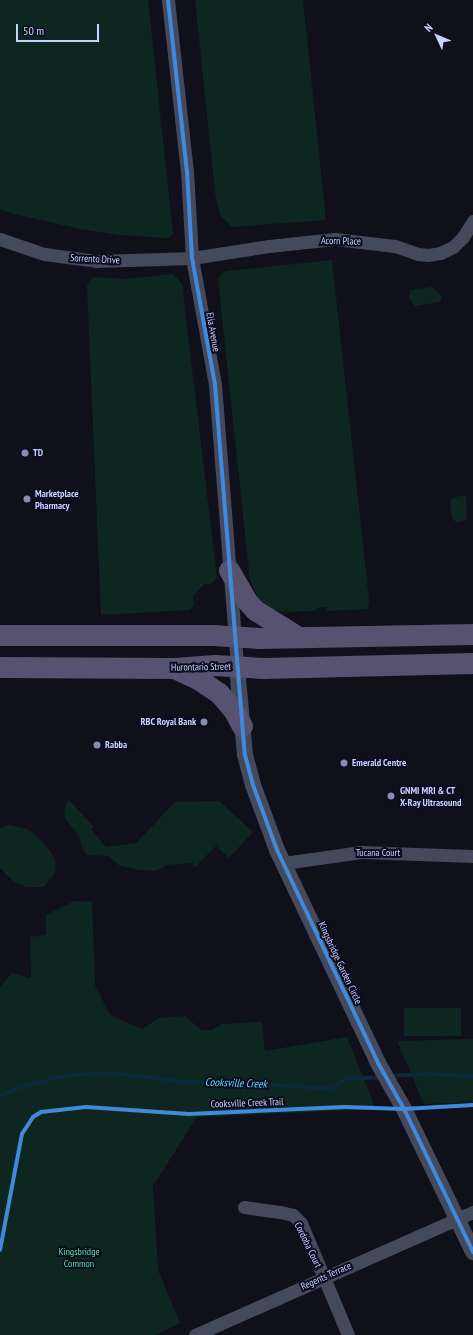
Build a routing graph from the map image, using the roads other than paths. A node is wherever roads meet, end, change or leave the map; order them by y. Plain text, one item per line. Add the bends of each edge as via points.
1 (168, 0) edge
2 (473, 221) edge
3 (0, 239) edge
4 (192, 258) junction
5 (229, 570) junction
6 (473, 634) edge
7 (0, 635) edge
8 (297, 636) junction
9 (235, 637) junction
10 (473, 663) edge
11 (0, 667) edge
12 (237, 667) junction
13 (174, 668) junction
14 (242, 726) junction
15 (473, 856) edge
16 (284, 863) junction
17 (244, 1207) dead end
18 (473, 1212) edge
19 (458, 1219) junction
20 (473, 1252) edge
21 (324, 1277) junction
22 (195, 1335) edge
23 (348, 1335) edge

1 - 4 street, Elia Avenue via 187,171
2 - 4 street, Acorn Place via 453,247 434,255 418,254 395,246 335,239
3 - 4 street, Sorrento Drive via 44,254 80,260
4 - 5 street, Elia Avenue via 215,386
5 - 8 main road via 246,600 255,610
5 - 9 street, Elia Avenue
6 - 8 main road
7 - 9 main road
8 - 9 main road
9 - 12 street, Elia Avenue
10 - 12 main road, Hurontario Street
11 - 13 main road, Hurontario Street
12 - 13 main road, Hurontario Street via 214,665
12 - 14 street, Kingsbridge Garden Circle
13 - 14 main road via 198,679 219,693 234,711
14 - 16 street, Kingsbridge Garden Circle via 245,755 253,784
15 - 16 street, Tucana Court via 361,852
16 - 19 street, Kingsbridge Garden Circle via 378,1063
17 - 21 street, Cordoba Court via 293,1215 300,1223
18 - 19 street, Regents Terrace
19 - 20 street, Kingsbridge Garden Circle
19 - 21 street, Regents Terrace
21 - 22 street, Regents Terrace
21 - 23 street

